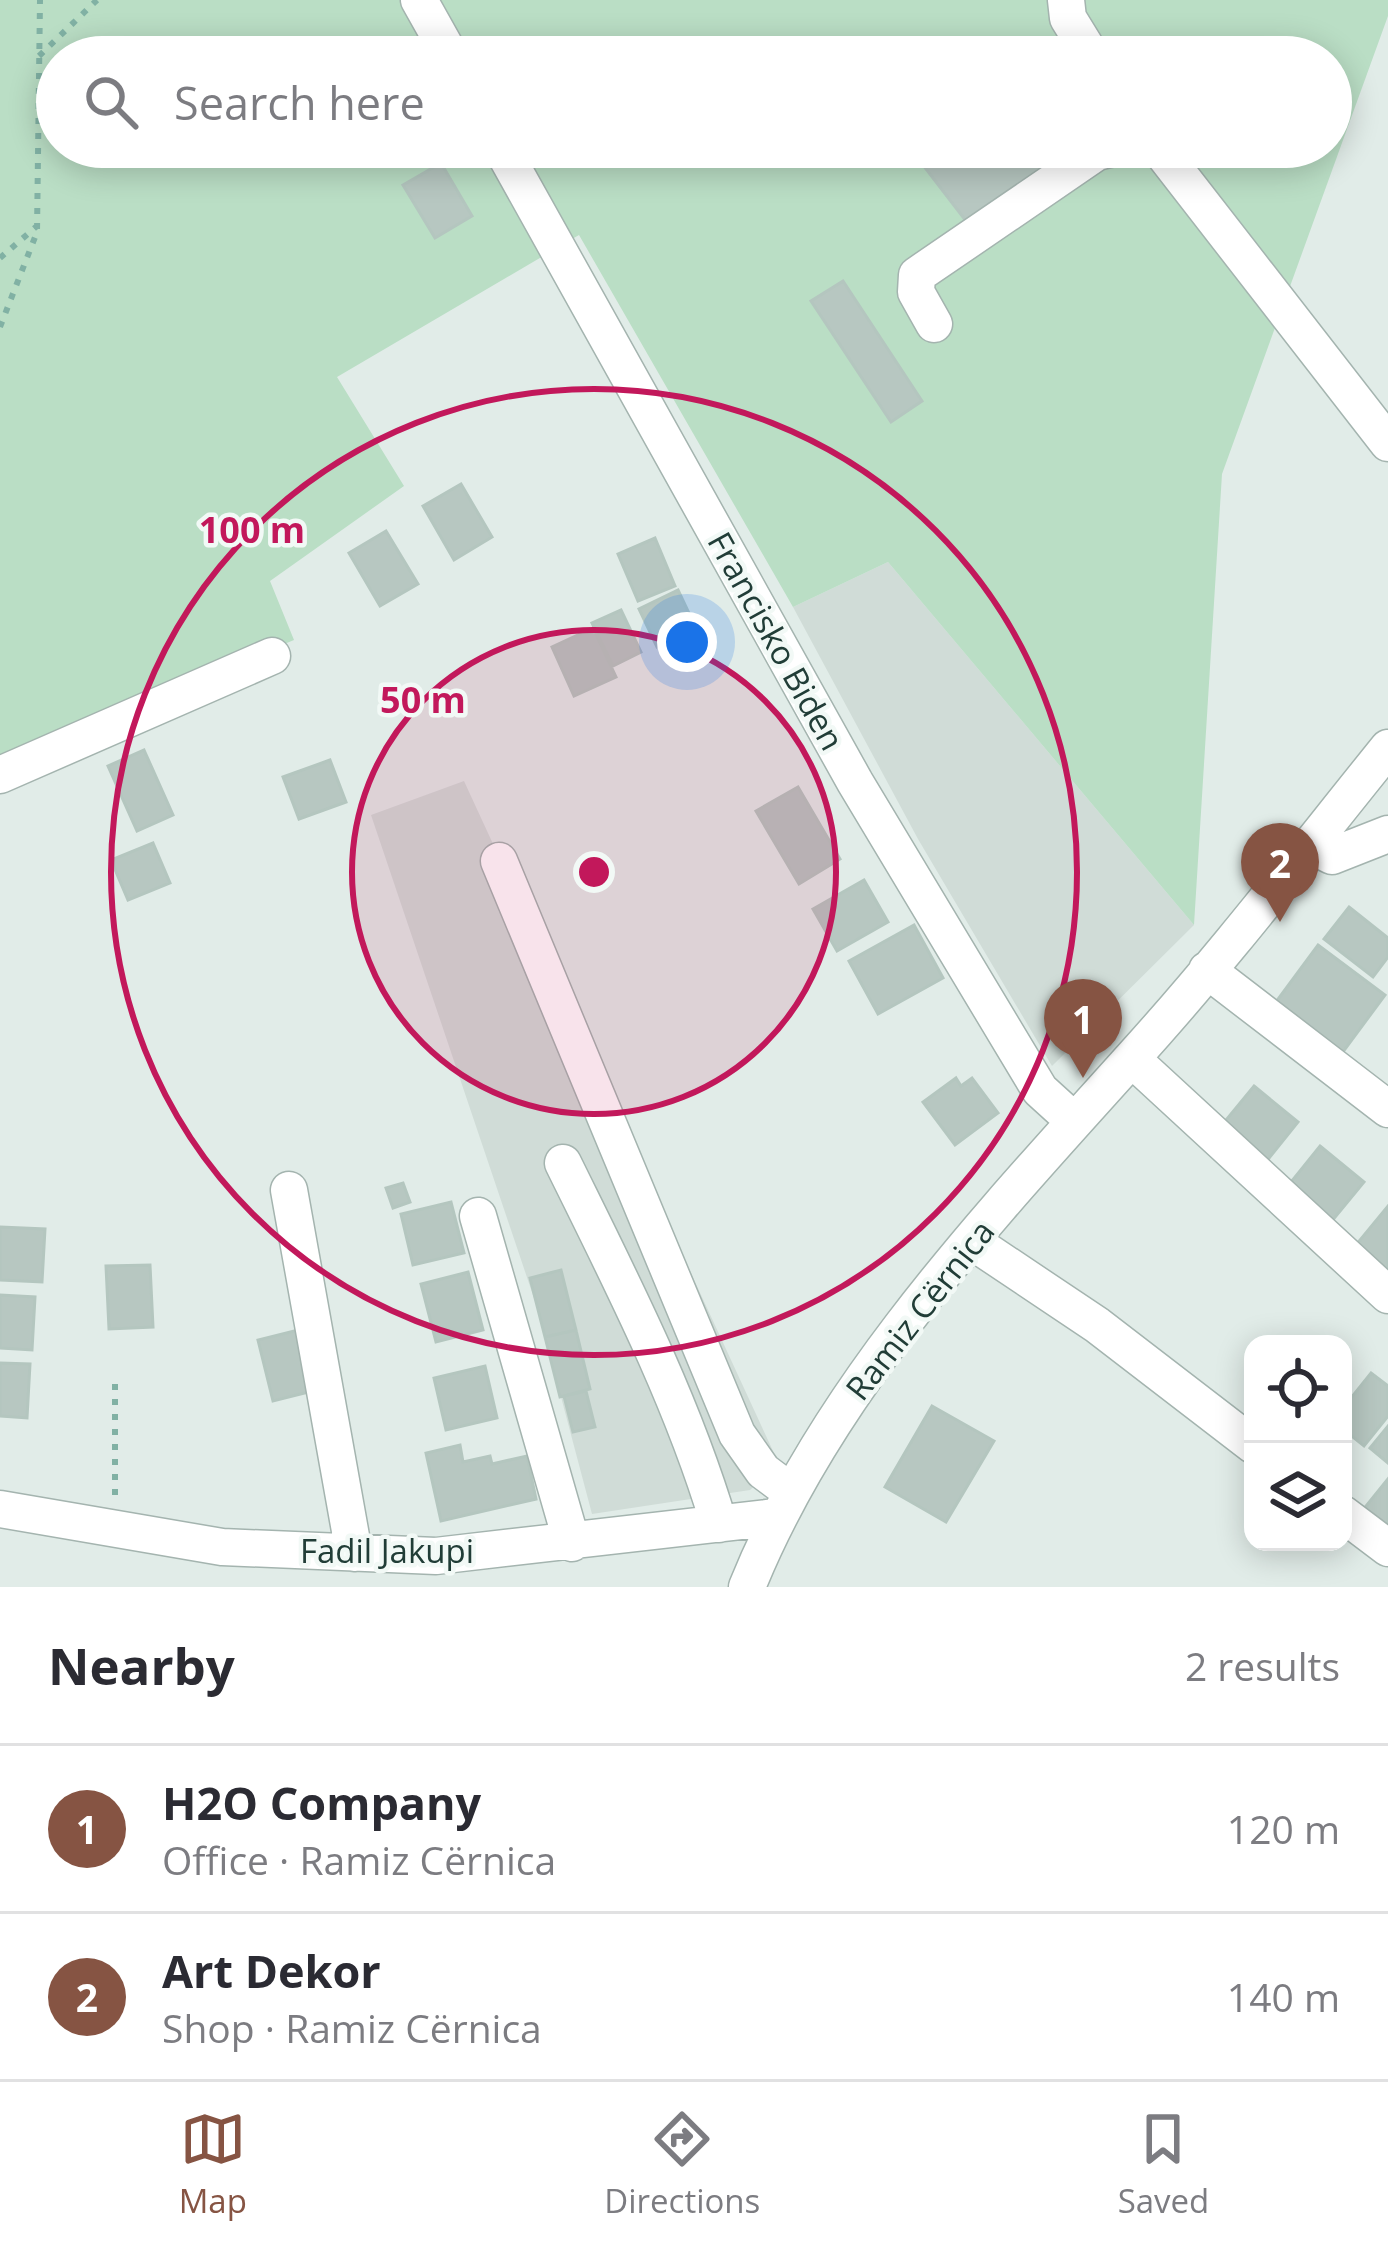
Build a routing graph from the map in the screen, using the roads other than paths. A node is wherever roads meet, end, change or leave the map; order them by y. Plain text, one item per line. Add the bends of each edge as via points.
1 (419, 0) edge
2 (1066, 0) edge
3 (439, 36) edge
4 (1079, 36) edge
5 (513, 168) edge
6 (1074, 168) edge
7 (1174, 168) edge
8 (934, 324) dead end
9 (1388, 443) edge
10 (272, 656) dead end
11 (1388, 748) edge
12 (0, 775) edge
13 (1385, 840) edge
14 (1310, 845) junction
15 (499, 861) dead end
16 (1208, 970) junction
17 (1132, 1059) junction
18 (1388, 1109) edge
19 (1072, 1120) junction
20 (562, 1163) dead end
21 (289, 1190) dead end
22 (478, 1216) dead end
23 (974, 1242) junction
24 (1388, 1295) edge
25 (1252, 1443) edge
26 (783, 1504) junction
27 (0, 1509) edge
28 (1352, 1521) edge
29 (718, 1524) junction
30 (572, 1544) junction
31 (1388, 1548) edge
32 (354, 1553) junction
33 (747, 1587) edge

1 - 3 street
2 - 4 street
5 - 19 street, Francisko Biden via 855,782 1040,1090
6 - 8 street via 917,275 916,292
7 - 9 street
10 - 12 street
11 - 14 street, Ramiz Cërnica
13 - 14 street via 1332,856
14 - 16 street, Ramiz Cërnica
15 - 26 street via 737,1434
16 - 17 street, Ramiz Cërnica
16 - 18 street
17 - 19 street, Ramiz Cërnica
17 - 24 street
19 - 23 street, Ramiz Cërnica
20 - 29 street via 653,1344
21 - 32 street
22 - 30 street
23 - 25 street
23 - 26 street, Ramiz Cërnica via 840,1410
26 - 29 street, Fadil Jakupi
26 - 33 street, Ramiz Cërnica
27 - 32 street, Fadil Jakupi via 222,1547
28 - 31 street
29 - 30 street, Fadil Jakupi
30 - 32 street, Fadil Jakupi via 436,1556

